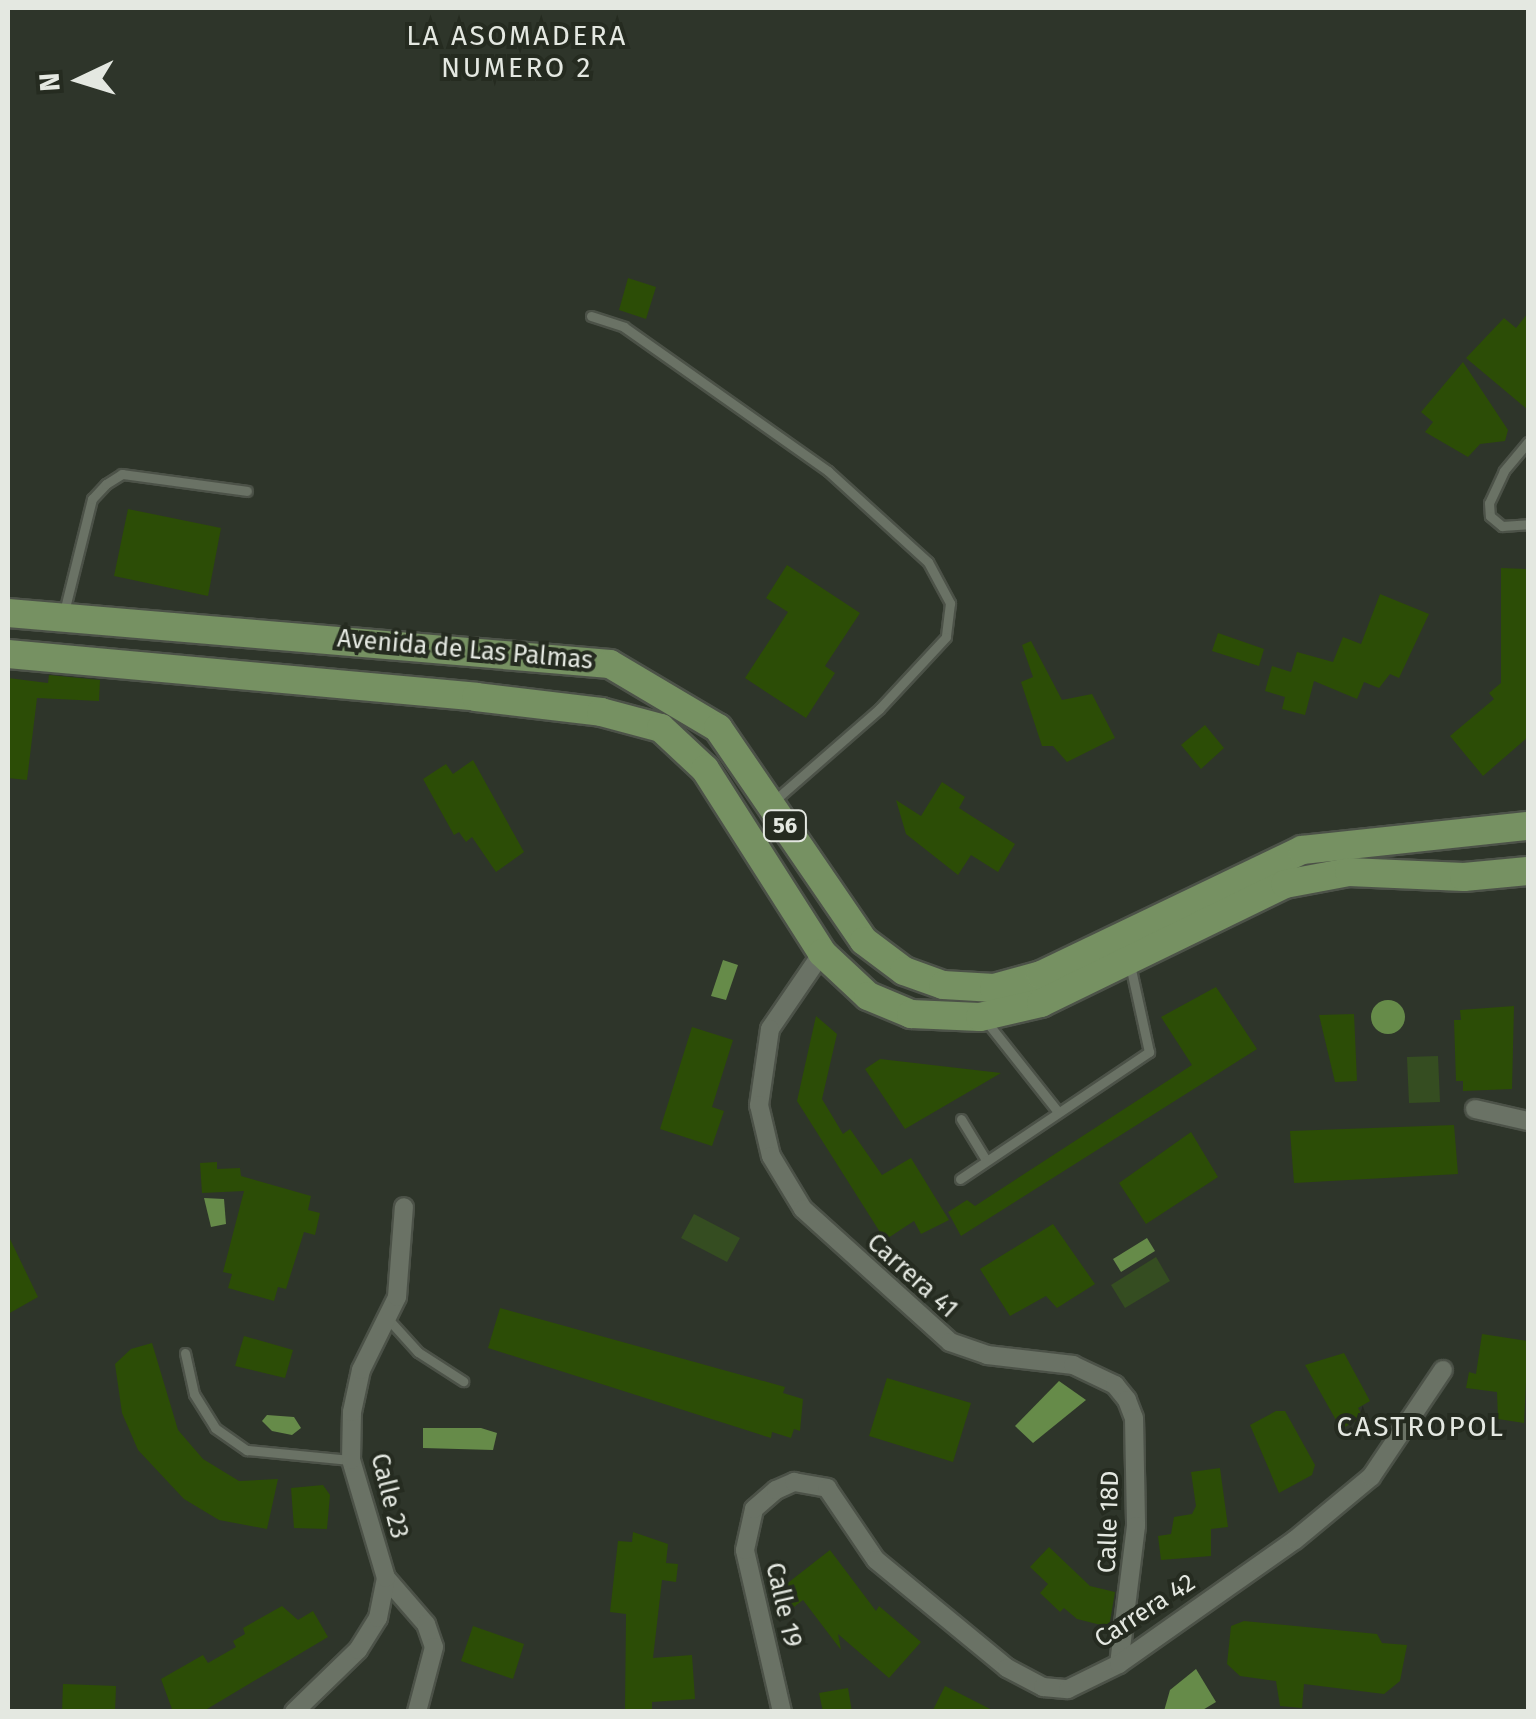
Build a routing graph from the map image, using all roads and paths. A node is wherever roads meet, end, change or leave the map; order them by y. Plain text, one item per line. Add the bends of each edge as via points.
1 (591, 316) dead end
2 (1528, 442) edge
3 (247, 491) dead end
4 (1528, 524) edge
5 (8, 613) edge
6 (62, 618) junction
7 (8, 654) edge
8 (772, 803) junction
9 (1528, 826) edge
10 (1528, 871) edge
11 (822, 953) junction
12 (1130, 963) junction
13 (980, 1017) junction
14 (1474, 1109) dead end
15 (1058, 1112) junction
16 (960, 1118) dead end
17 (1528, 1121) edge
18 (986, 1160) junction
19 (960, 1179) dead end
20 (404, 1207) dead end
21 (388, 1320) junction
22 (185, 1353) dead end
23 (1444, 1370) dead end
24 (463, 1381) dead end
25 (1115, 1386) joint
26 (351, 1460) junction
27 (754, 1509) joint
28 (386, 1578) junction
29 (409, 1611) junction
30 (378, 1618) junction
31 (1119, 1664) junction
32 (294, 1712) edge
33 (417, 1712) edge
34 (782, 1712) edge

1 - 8 lane via 624,327 828,471 928,562 950,603 946,637 879,709
2 - 4 lane via 1489,504 1490,516 1502,526
3 - 6 lane via 122,474 106,484 92,499
5 - 6 main road, Avenida de Las Palmas / 56
6 - 8 main road, Avenida de Las Palmas / 56 via 218,626 610,664 718,728
7 - 11 main road, Avenida de Las Palmas / 56 via 278,676 634,718 679,740 706,769
8 - 9 main road, Avenida de Las Palmas / 56 via 864,941 904,971 943,985 994,988 1041,976 1302,850
10 - 12 main road, Avenida de Las Palmas / 56 via 1464,877 1349,872 1285,884
11 - 13 main road, Avenida de Las Palmas / 56 via 868,996 911,1014
11 - 25 street, Carrera 41 via 770,1029 759,1106 771,1156 803,1209 950,1342 987,1355 1073,1364
12 - 13 main road, Avenida de Las Palmas / 56 via 1041,1002
12 - 15 lane via 1149,1052
13 - 15 lane via 1005,1038
14 - 17 street
15 - 18 lane
16 - 18 lane
18 - 19 lane
20 - 21 street, Calle 23 via 406,1252
21 - 24 lane via 418,1352
21 - 26 street, Calle 23 via 361,1370
22 - 26 lane via 194,1394 216,1428 246,1450
23 - 31 street, Carrera 42 via 1371,1477 1296,1540
25 - 31 street, Calle 18D via 1134,1418 1136,1454 1132,1590
26 - 28 street, Calle 23
27 - 31 street, Carrera 42 via 794,1482 827,1488 876,1560 1007,1668 1043,1687 1068,1689
27 - 34 street, Calle 19 via 745,1550
28 - 29 street
28 - 30 street, Calle 23
29 - 30 street
29 - 33 street via 426,1624 434,1647
30 - 32 street, Calle 23 via 358,1650

